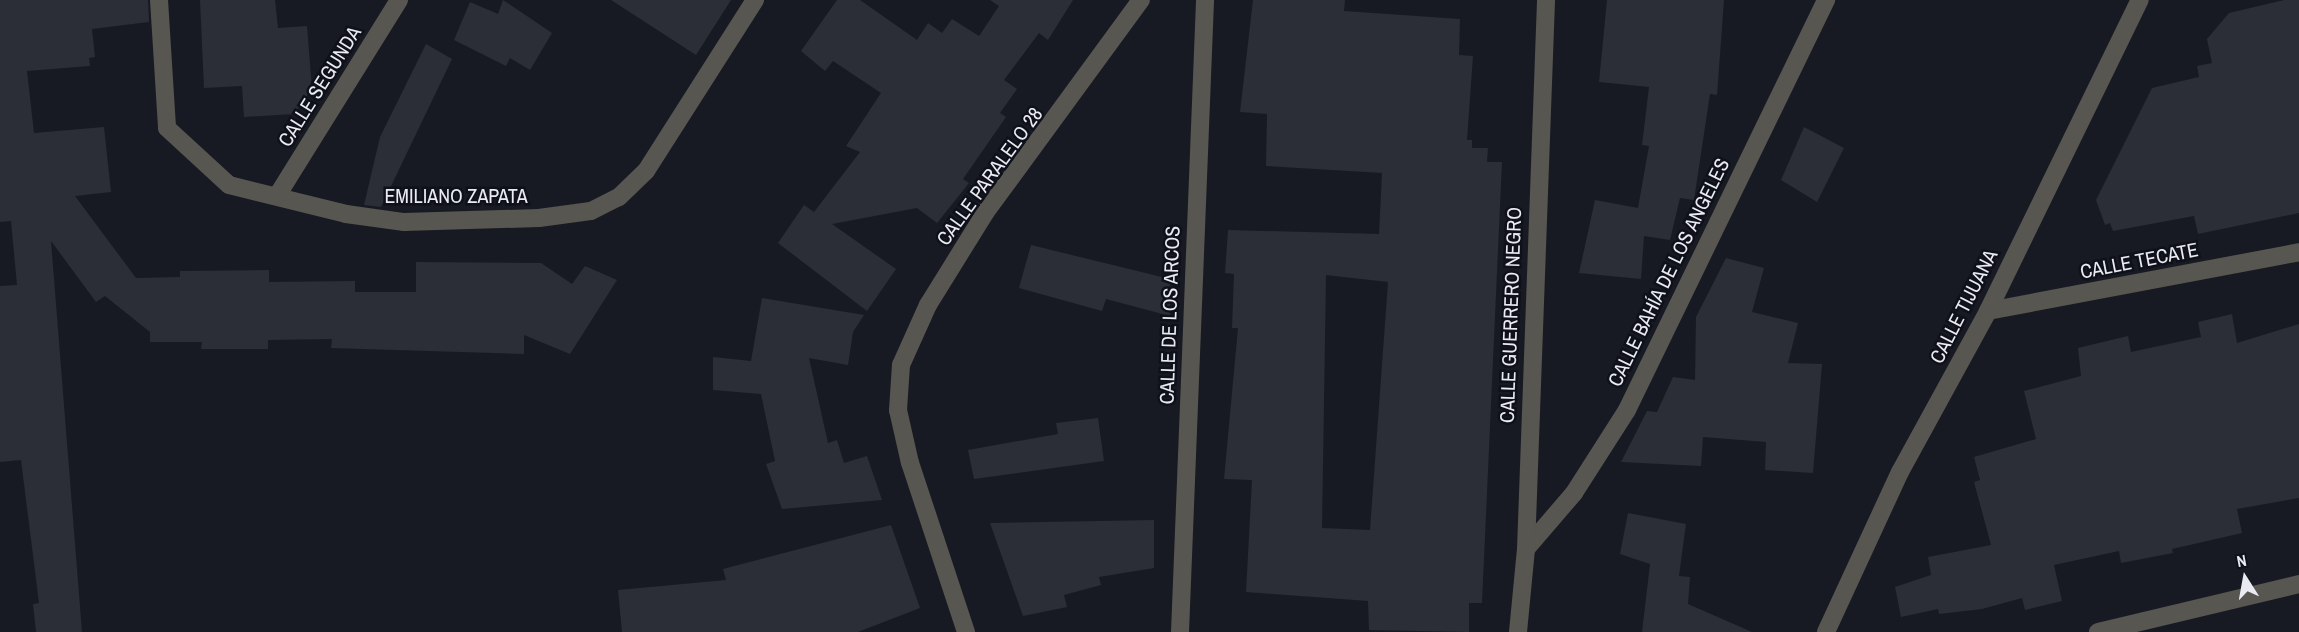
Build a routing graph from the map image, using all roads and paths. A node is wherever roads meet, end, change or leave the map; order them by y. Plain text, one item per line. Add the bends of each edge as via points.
1 (159, 0) edge
2 (399, 0) edge
3 (755, 0) edge
4 (1141, 0) edge
5 (1205, 0) edge
6 (1546, 0) edge
7 (1826, 0) edge
8 (2140, 0) edge
9 (277, 196) junction
10 (2299, 252) edge
11 (1988, 311) junction
12 (1526, 549) junction
13 (2299, 584) edge
14 (966, 632) edge
15 (1180, 632) edge
16 (1518, 632) edge
17 (1826, 632) edge
18 (2098, 632) edge

1 - 9 street, EMILIANO ZAPATA via 167,128 229,185
2 - 9 street, CALLE SEGUNDA
3 - 9 street, EMILIANO ZAPATA via 646,171 619,197 591,211 404,222 346,214
4 - 14 street, CALLE PARALELO 28 via 985,213 928,305 901,365 898,410 910,463
5 - 15 street, CALLE DE LOS ARCOS
6 - 12 street, CALLE GUERRERO NEGRO
7 - 12 street, CALLE BAHÍA DE LOS ANGELES via 1627,410 1574,493
8 - 11 street, CALLE TIJUANA
10 - 11 street, CALLE TECATE
11 - 17 street, CALLE TIJUANA via 1900,472
12 - 16 street, CALLE GUERRERO NEGRO
13 - 18 street

